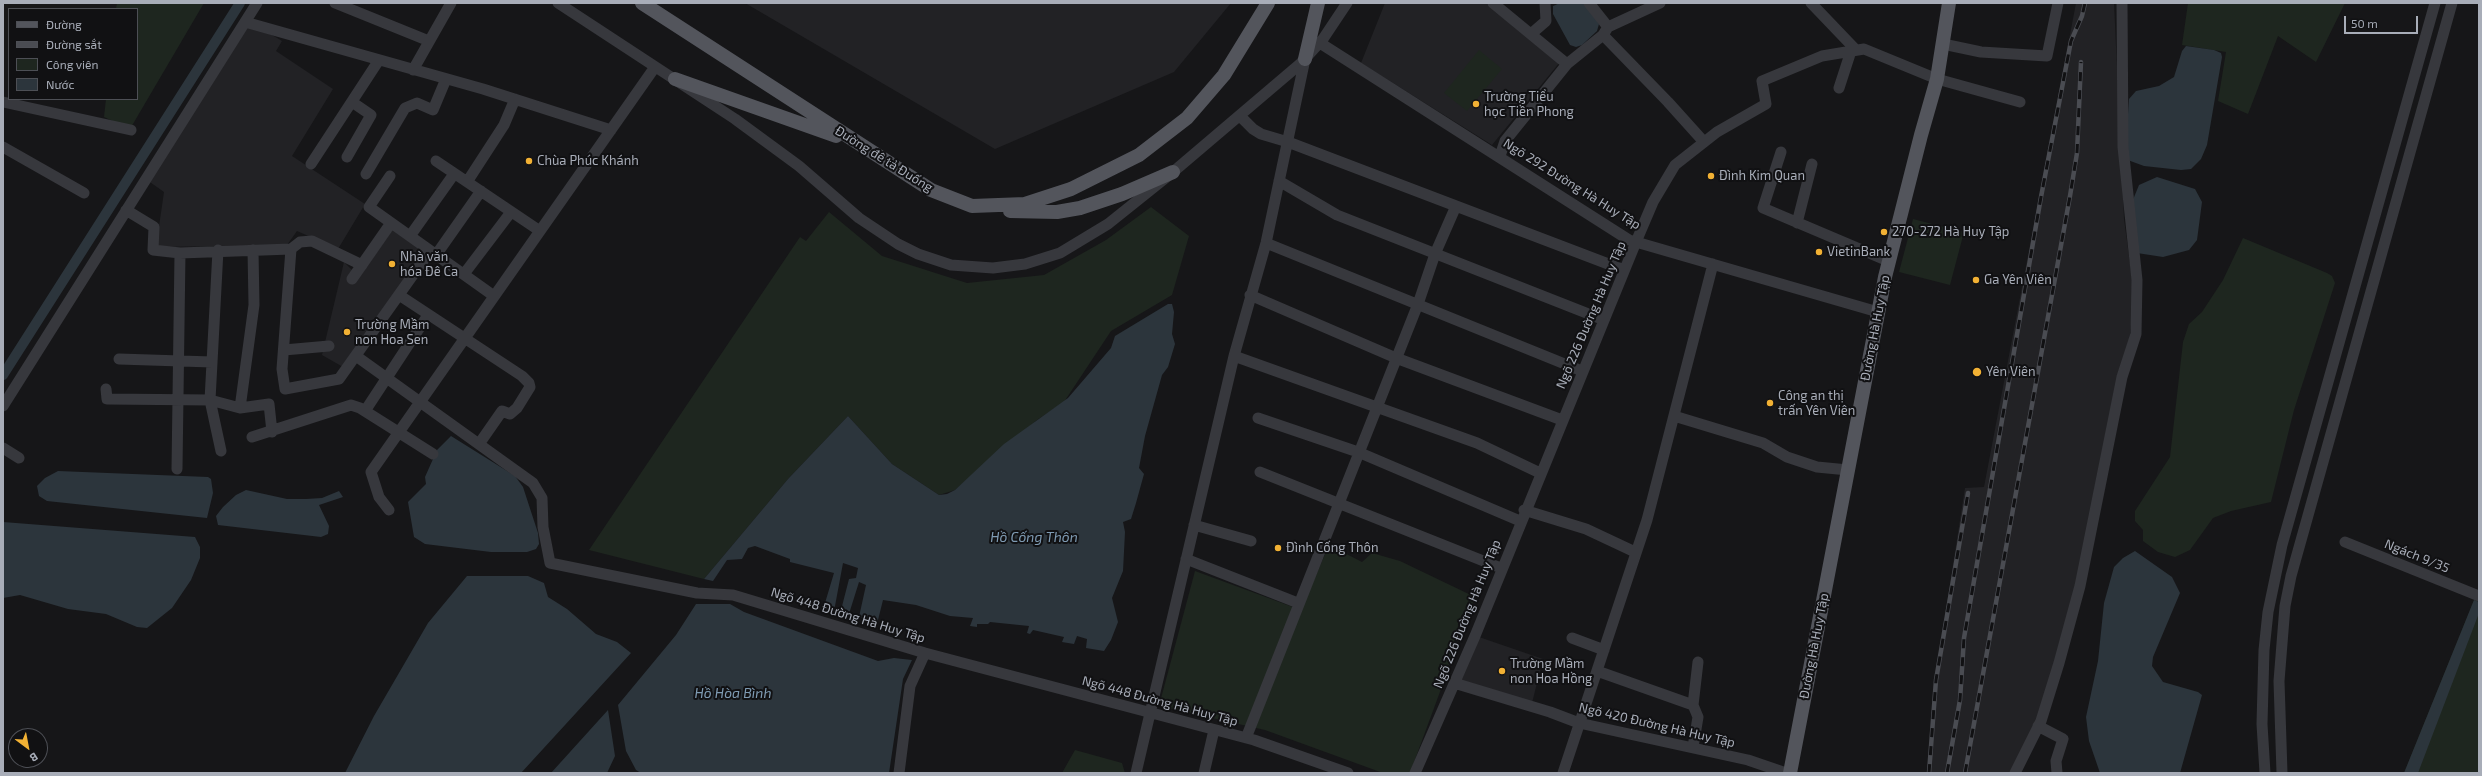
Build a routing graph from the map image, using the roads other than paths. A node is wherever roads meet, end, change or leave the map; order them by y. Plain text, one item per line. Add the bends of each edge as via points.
1 (257, 3) edge
2 (336, 3) edge
3 (452, 3) edge
4 (558, 3) edge
5 (642, 3) edge
6 (1268, 3) edge
7 (1318, 3) edge
8 (1347, 3) edge
9 (1494, 3) edge
10 (1545, 3) edge
11 (1589, 3) edge
12 (1660, 3) edge
13 (1811, 3) edge
14 (1949, 3) edge
15 (2058, 3) edge
16 (2122, 3) edge
17 (2435, 3) edge
18 (2452, 3) edge
19 (245, 22) junction
20 (1606, 31) junction
21 (1531, 34) junction
22 (429, 41) junction
23 (1320, 43) junction
24 (1943, 44) junction
25 (1854, 50) junction
26 (1305, 59) junction
27 (379, 60) junction
28 (1567, 64) junction
29 (655, 66) junction
30 (413, 70) junction
31 (446, 79) junction
32 (676, 79) junction
33 (1938, 79) junction
34 (2412, 86) junction
35 (1839, 88) dead end
36 (2428, 91) junction
37 (515, 99) junction
38 (3, 102) edge
39 (352, 102) junction
40 (2020, 102) dead end
41 (1240, 116) junction
42 (131, 130) dead end
43 (611, 130) junction
44 (1288, 142) junction
45 (1704, 142) junction
46 (859, 144) junction
47 (3, 147) edge
48 (1781, 152) dead end
49 (1500, 156) junction
50 (347, 157) dead end
51 (436, 161) dead end
52 (311, 164) dead end
53 (1812, 164) dead end
54 (1173, 172) junction
55 (366, 174) dead end
56 (454, 174) junction
57 (390, 176) dead end
58 (1279, 181) junction
59 (467, 182) junction
60 (481, 191) junction
61 (84, 193) dead end
62 (972, 206) junction
63 (1456, 206) junction
64 (126, 210) junction
65 (511, 212) junction
66 (391, 223) junction
67 (1797, 223) junction
68 (540, 231) junction
69 (410, 236) junction
70 (1636, 242) junction
71 (1266, 243) junction
72 (291, 249) junction
73 (218, 250) junction
74 (253, 250) junction
75 (180, 253) junction
76 (433, 253) junction
77 (1435, 254) junction
78 (1888, 261) junction
79 (1713, 264) junction
80 (362, 265) junction
81 (1624, 270) junction
82 (464, 274) junction
83 (352, 279) dead end
84 (399, 295) junction
85 (1250, 295) junction
86 (494, 296) junction
87 (1418, 304) junction
88 (1878, 312) junction
89 (428, 314) junction
90 (1604, 320) junction
91 (463, 338) junction
92 (330, 346) dead end
93 (284, 350) junction
94 (356, 356) junction
95 (1234, 356) junction
96 (1396, 358) junction
97 (119, 359) dead end
98 (177, 361) junction
99 (212, 362) junction
100 (1582, 371) junction
101 (385, 377) junction
102 (106, 390) dead end
103 (177, 400) junction
104 (210, 400) junction
105 (420, 402) junction
106 (3, 406) edge
107 (1376, 406) junction
108 (240, 408) junction
109 (365, 411) junction
110 (1674, 416) junction
111 (1258, 418) dead end
112 (1562, 420) junction
113 (272, 432) junction
114 (398, 433) junction
115 (252, 437) dead end
116 (478, 444) junction
117 (3, 448) edge
118 (221, 451) dead end
119 (1358, 452) junction
120 (433, 454) dead end
121 (18, 458) dead end
122 (178, 469) dead end
123 (1848, 470) junction
124 (1260, 472) dead end
125 (1540, 473) junction
126 (1337, 503) junction
127 (389, 510) dead end
128 (1524, 510) junction
129 (1520, 521) junction
130 (1194, 525) junction
131 (1251, 541) dead end
132 (2346, 542) dead end
133 (1635, 552) junction
134 (1186, 559) junction
135 (1501, 568) junction
136 (2479, 596) edge
137 (1298, 603) junction
138 (1572, 638) dead end
139 (1604, 650) junction
140 (925, 653) junction
141 (1698, 662) dead end
142 (1597, 671) junction
143 (1454, 683) junction
144 (1693, 704) junction
145 (1149, 714) junction
146 (1579, 723) junction
147 (2038, 726) junction
148 (1214, 730) junction
149 (1246, 738) junction
150 (1693, 747) junction
151 (2280, 754) junction
152 (2263, 755) junction
153 (899, 773) edge
154 (1136, 773) edge
155 (1204, 773) edge
156 (1348, 773) edge
157 (1415, 773) edge
158 (1563, 773) edge
159 (1786, 773) edge
160 (1790, 773) edge
161 (2015, 773) edge
162 (2057, 773) edge
163 (2265, 773) edge
164 (2282, 773) edge

1 - 19 street
2 - 22 street
3 - 22 street
4 - 29 street
5 - 46 main road, Đường đê tả Đuống
6 - 62 main road, Đường đê tả Đuống via 1224,76 1187,118 1139,155 1071,189 1024,204
7 - 26 main road
8 - 23 street
9 - 21 street
10 - 21 street via 1546,21
11 - 20 street
12 - 20 street
13 - 25 street
14 - 24 main road, Đường Hà Huy Tập
15 - 24 street via 2047,56 1981,52
16 - 147 street via 2123,147 2137,280 2136,334 2122,377 2080,586 2059,663
17 - 34 street
18 - 36 street
19 - 27 street
19 - 64 street
20 - 28 street
20 - 45 street
21 - 28 street
22 - 30 street
23 - 26 street
23 - 49 street, Ngõ 292 Đường Hà Huy Tập
24 - 33 main road, Đường Hà Huy Tập
25 - 33 street, Ngõ 226 Đường Hà Huy Tập via 1864,49
25 - 35 street
25 - 45 street, Ngõ 226 Đường Hà Huy Tập via 1822,56 1762,81 1766,104
26 - 41 street
26 - 44 street
27 - 30 street
27 - 39 street
28 - 49 street via 1505,141
29 - 32 street
29 - 43 street
30 - 31 street
31 - 37 street
31 - 55 street via 433,110 417,103 405,108
32 - 46 main road
32 - 54 street via 770,144 879,232 918,254 952,265 993,268 1060,253 1103,227
33 - 40 street, Ngõ 226 Đường Hà Huy Tập
33 - 78 main road, Đường Hà Huy Tập
34 - 36 street
34 - 152 street via 2282,545 2268,612 2264,650
36 - 151 street via 2291,576 2281,644
37 - 43 street
37 - 59 street via 504,125
38 - 42 street
39 - 50 street via 371,115
39 - 52 street
41 - 44 street via 1255,131
41 - 54 street
43 - 68 street
44 - 58 street
44 - 63 street
45 - 70 street, Ngõ 226 Đường Hà Huy Tập via 1675,165 1653,202
46 - 62 main road, Đường đê tả Đuống via 931,190
47 - 61 street
48 - 67 street via 1763,208
49 - 70 street, Ngõ 292 Đường Hà Huy Tập via 1629,240
51 - 56 street
53 - 67 street
54 - 62 main road via 1101,202 1065,211 1034,213
56 - 59 street
56 - 69 street
57 - 66 street via 369,207
58 - 71 street
58 - 77 street via 1337,215
59 - 60 street
60 - 65 street
60 - 76 street
63 - 77 street
63 - 81 street
64 - 75 street via 154,227 153,250
64 - 106 street
65 - 68 street
65 - 82 street
66 - 69 street
66 - 80 street
67 - 78 street
68 - 86 street
69 - 76 street
70 - 79 street, Ngõ 292 Đường Hà Huy Tập
70 - 81 street, Ngõ 226 Đường Hà Huy Tập
71 - 85 street
71 - 87 street
72 - 74 street
72 - 80 street via 300,242 312,241
72 - 93 street
73 - 74 street
73 - 75 street
73 - 99 street
74 - 108 street via 254,305
75 - 98 street
76 - 82 street
76 - 84 street
77 - 87 street
77 - 90 street
78 - 88 main road, Đường Hà Huy Tập
79 - 88 street, Ngõ 292 Đường Hà Huy Tập
79 - 110 street
80 - 83 street
81 - 90 street, Ngõ 226 Đường Hà Huy Tập
82 - 86 street
84 - 89 street
84 - 94 street
85 - 95 street
85 - 96 street
86 - 91 street
87 - 96 street
87 - 100 street
88 - 123 main road, Đường Hà Huy Tập
89 - 91 street
89 - 101 street
90 - 100 street, Ngõ 226 Đường Hà Huy Tập
91 - 105 street
91 - 116 street via 522,376 530,387 517,408 510,414 502,411
92 - 93 street
93 - 94 street via 282,369 285,389 338,379
94 - 101 street, Ngõ 448 Đường Hà Huy Tập
95 - 107 street
95 - 130 street
96 - 107 street
96 - 112 street
97 - 98 street
98 - 99 street
98 - 103 street
99 - 104 street
100 - 112 street, Ngõ 226 Đường Hà Huy Tập
101 - 105 street, Ngõ 448 Đường Hà Huy Tập
101 - 109 street
102 - 103 street via 107,399
103 - 104 street
103 - 122 street
104 - 108 street
104 - 118 street
105 - 114 street
105 - 116 street, Ngõ 448 Đường Hà Huy Tập
107 - 119 street
107 - 125 street via 1477,443
108 - 113 street via 269,404
109 - 113 street via 351,405
109 - 114 street
110 - 123 street via 1763,443 1787,457 1817,467
110 - 133 street via 1647,520
111 - 119 street
112 - 125 street, Ngõ 226 Đường Hà Huy Tập
113 - 115 street
114 - 120 street
114 - 127 street via 371,472 379,497
116 - 140 street, Ngõ 448 Đường Hà Huy Tập via 533,483 542,498 543,527 550,563 697,593 733,595
117 - 121 street
119 - 126 street
119 - 129 street
123 - 160 main road, Đường Hà Huy Tập
124 - 126 street
125 - 128 street, Ngõ 226 Đường Hà Huy Tập
126 - 135 street
126 - 137 street
128 - 129 street, Ngõ 226 Đường Hà Huy Tập
128 - 133 street via 1586,529
129 - 135 street, Ngõ 226 Đường Hà Huy Tập
130 - 131 street
130 - 134 street
132 - 136 street, Ngách 9/35
133 - 139 street
134 - 137 street
134 - 145 street
135 - 143 street, Ngõ 226 Đường Hà Huy Tập
137 - 149 street
138 - 139 street
139 - 142 street
140 - 145 street, Ngõ 448 Đường Hà Huy Tập
140 - 153 street via 910,686
141 - 144 street
142 - 144 street
142 - 146 street
143 - 146 street, Ngõ 420 Đường Hà Huy Tập
143 - 157 street, Ngõ 226 Đường Hà Huy Tập
144 - 150 street via 1698,717
145 - 148 street, Ngõ 448 Đường Hà Huy Tập
145 - 154 street
146 - 150 street, Ngõ 420 Đường Hà Huy Tập
146 - 158 street
147 - 161 street
147 - 162 street via 2063,739 2056,761
148 - 149 street, Ngõ 448 Đường Hà Huy Tập
148 - 155 street
149 - 156 street, Ngõ 448 Đường Hà Huy Tập
150 - 159 street, Ngõ 420 Đường Hà Huy Tập via 1748,760
151 - 152 street
151 - 164 street
152 - 163 street

